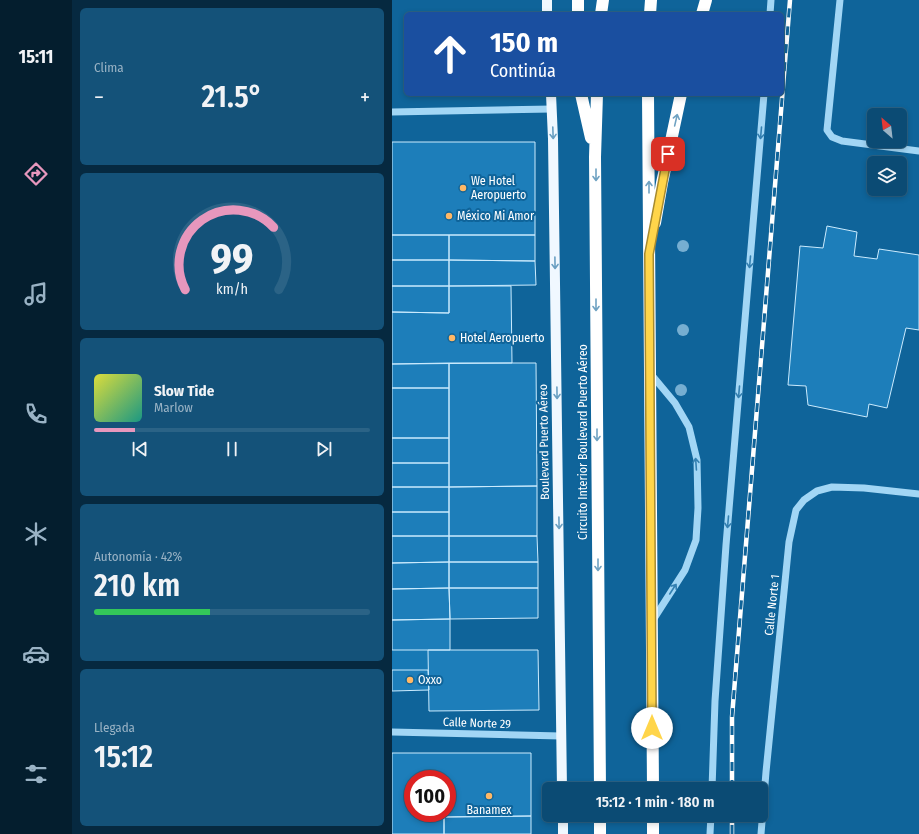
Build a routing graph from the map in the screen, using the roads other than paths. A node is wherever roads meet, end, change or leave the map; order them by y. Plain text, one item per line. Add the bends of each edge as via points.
1 (547, 0) edge
2 (578, 0) edge
3 (603, 0) edge
4 (651, 0) edge
5 (706, 0) edge
6 (772, 0) edge
7 (840, 0) edge
8 (547, 12) edge
9 (578, 12) edge
10 (601, 12) edge
11 (650, 12) edge
12 (703, 12) edge
13 (770, 12) edge
14 (551, 96) edge
15 (581, 96) edge
16 (597, 96) edge
17 (648, 96) edge
18 (681, 96) edge
19 (764, 96) edge
20 (552, 108) junction
21 (392, 112) edge
22 (919, 151) edge
23 (595, 157) junction
24 (649, 254) junction
25 (650, 373) junction
26 (919, 494) edge
27 (652, 622) junction
28 (392, 732) edge
29 (562, 736) junction
30 (562, 782) edge
31 (600, 782) edge
32 (653, 782) edge
33 (712, 782) edge
34 (563, 822) edge
35 (600, 822) edge
36 (653, 822) edge
37 (711, 822) edge
38 (563, 834) edge
39 (600, 834) edge
40 (653, 834) edge
41 (710, 834) edge
42 (761, 834) edge

1 - 8 main road
2 - 9 highway
3 - 10 highway
4 - 11 highway
5 - 12 highway
6 - 13 street
7 - 22 street via 827,130 832,137 842,141
14 - 20 main road, Boulevard Puerto Aéreo
15 - 23 highway
16 - 23 highway, Circuito Interior Boulevard Puerto Aéreo
24 -> 17 highway
24 -> 18 highway
19 -> 33 street via 726,545
20 - 21 street
20 -> 29 main road, Boulevard Puerto Aéreo
23 -> 31 highway, Circuito Interior Boulevard Puerto Aéreo
24 - 25 highway
25 - 27 highway
27 -> 25 street via 685,570 696,540 698,508 696,460 689,427 675,403
26 - 42 street, Calle Norte 1 via 832,487 817,491 804,500 796,510 790,542
27 - 32 highway
28 - 29 street, Calle Norte 29
29 - 30 main road, Boulevard Puerto Aéreo
34 - 38 main road
35 - 39 highway
36 - 40 highway
37 - 41 street

